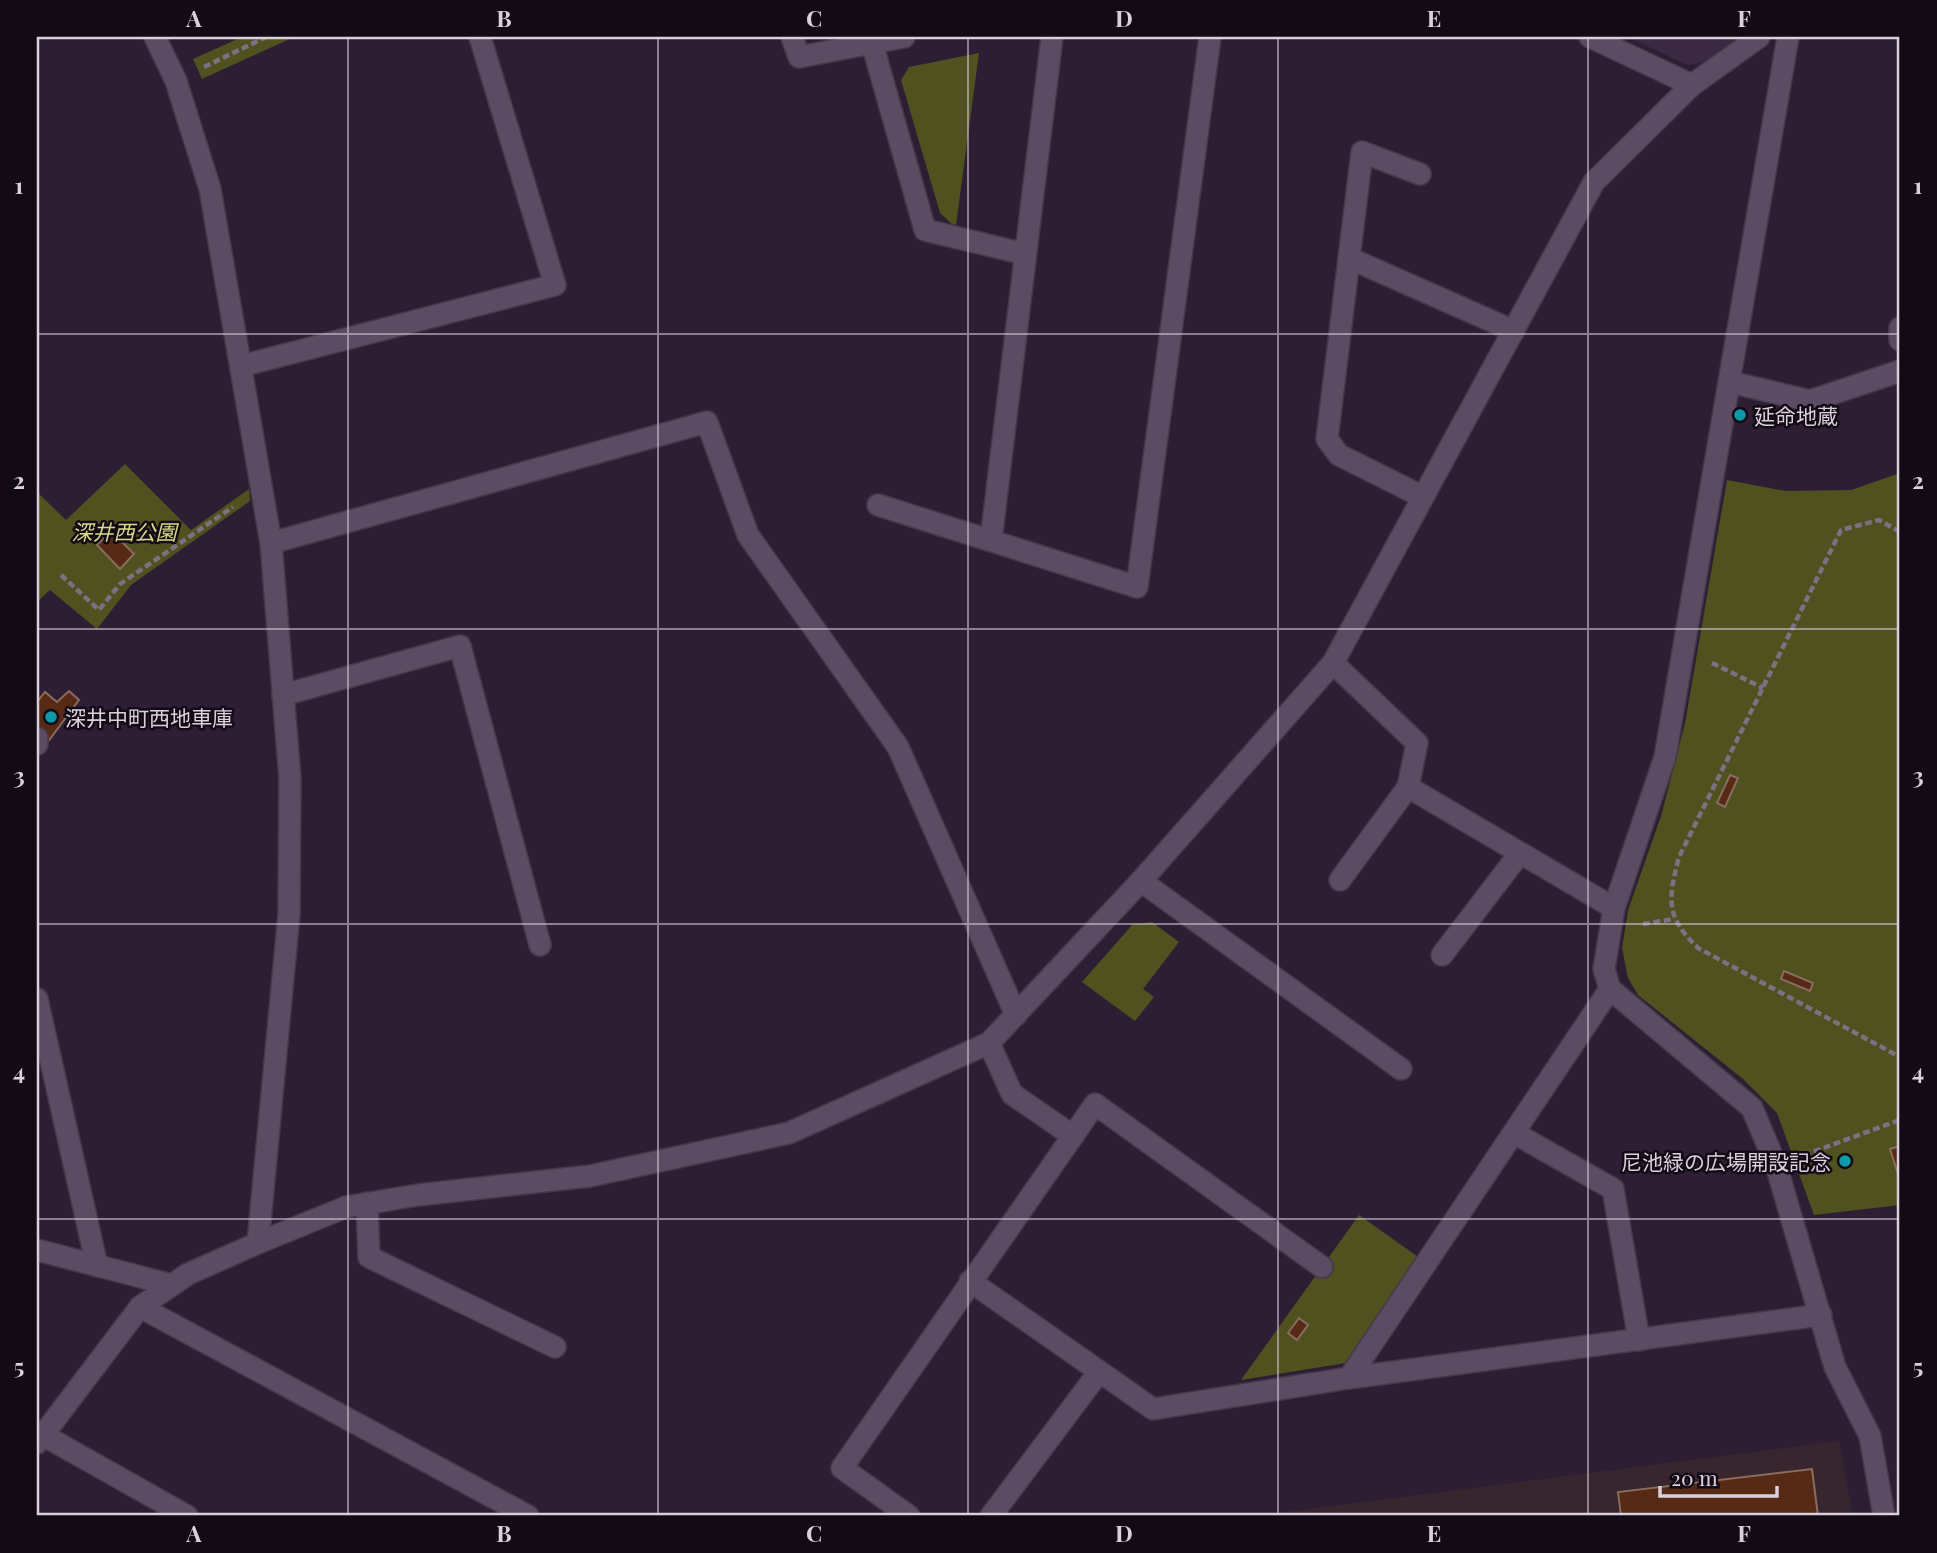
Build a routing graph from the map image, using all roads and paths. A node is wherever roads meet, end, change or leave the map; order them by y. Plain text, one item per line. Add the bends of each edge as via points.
1 (155, 37) edge
2 (266, 37) edge
3 (480, 37) edge
4 (792, 37) edge
5 (904, 37) edge
6 (1052, 37) edge
7 (1210, 37) edge
8 (1590, 37) edge
9 (1759, 37) edge
10 (1788, 37) edge
11 (872, 43) junction
12 (176, 81) junction
13 (1692, 85) junction
14 (1420, 174) dead end
15 (1026, 254) junction
16 (1349, 258) junction
17 (1900, 328) edge
18 (1514, 331) junction
19 (1900, 340) edge
20 (242, 366) junction
21 (1900, 371) edge
22 (1730, 382) junction
23 (261, 485) junction
24 (1423, 498) junction
25 (878, 505) dead end
26 (1900, 532) edge
27 (991, 540) junction
28 (271, 543) junction
29 (61, 575) dead end
30 (1683, 649) junction
31 (1333, 663) junction
32 (1763, 688) junction
33 (283, 695) junction
34 (37, 738) edge
35 (37, 744) edge
36 (1408, 787) junction
37 (1520, 853) junction
38 (1340, 880) dead end
39 (1141, 881) junction
40 (1614, 908) junction
41 (540, 945) dead end
42 (1441, 955) dead end
43 (1610, 989) junction
44 (37, 999) edge
45 (1016, 1015) junction
46 (989, 1043) junction
47 (1900, 1057) edge
48 (1401, 1069) dead end
49 (1900, 1120) edge
50 (1514, 1133) junction
51 (1073, 1136) junction
52 (1776, 1165) junction
53 (367, 1203) junction
54 (258, 1243) junction
55 (37, 1250) edge
56 (97, 1266) junction
57 (1322, 1267) dead end
58 (970, 1281) junction
59 (172, 1285) junction
60 (139, 1307) junction
61 (1821, 1315) junction
62 (1639, 1340) junction
63 (555, 1347) dead end
64 (1099, 1372) junction
65 (1349, 1378) junction
66 (40, 1439) edge
67 (502, 1510) edge
68 (187, 1516) edge
69 (528, 1516) edge
70 (909, 1516) edge
71 (991, 1516) edge
72 (1884, 1516) edge

1 - 12 street
2 - 12 path
3 - 20 street via 555,285
4 - 11 street via 799,57
5 - 11 street
6 - 15 street
7 - 27 street via 1137,587
8 - 13 street
9 - 13 street
10 - 22 street
11 - 15 street via 925,230
12 - 20 street via 211,189
13 - 18 street via 1594,182
14 - 16 street via 1362,152
15 - 27 street
16 - 18 street
16 - 24 street via 1327,439 1339,455
17 - 19 street
18 - 24 street
20 - 23 street
21 - 22 street via 1811,401
22 - 30 street
23 - 28 street
23 - 29 path via 120,584 99,610
24 - 31 street
25 - 27 street
26 - 32 path via 1879,520 1841,530
28 - 33 street
28 - 45 street via 707,422 748,535 898,747
30 - 32 path
30 - 40 street via 1665,757
31 - 36 street via 1417,743
31 - 39 street
32 - 47 path via 1679,857 1670,892 1674,919 1685,936 1713,958
33 - 41 street via 460,646
33 - 54 street via 290,779 289,915
34 - 35 street
36 - 37 street
36 - 38 street
37 - 40 street
37 - 42 street
39 - 45 street
39 - 48 street
40 - 43 street via 1604,969
43 - 50 street
43 - 52 street via 1752,1108
44 - 56 street
45 - 46 street
46 - 51 street via 1012,1094
46 - 53 street via 789,1133 590,1176
49 - 52 path
50 - 62 street via 1613,1189
50 - 65 street
51 - 57 street via 1095,1104
51 - 58 street
52 - 61 street
53 - 54 street
53 - 63 street via 369,1257
54 - 59 street
55 - 56 street
56 - 59 street
58 - 64 street
58 - 70 street via 842,1468
59 - 60 street
60 - 66 street
60 - 67 street
61 - 62 street
61 - 72 street via 1835,1367 1870,1436
62 - 65 street
64 - 65 street via 1153,1409
64 - 71 street
66 - 68 street
67 - 69 street

